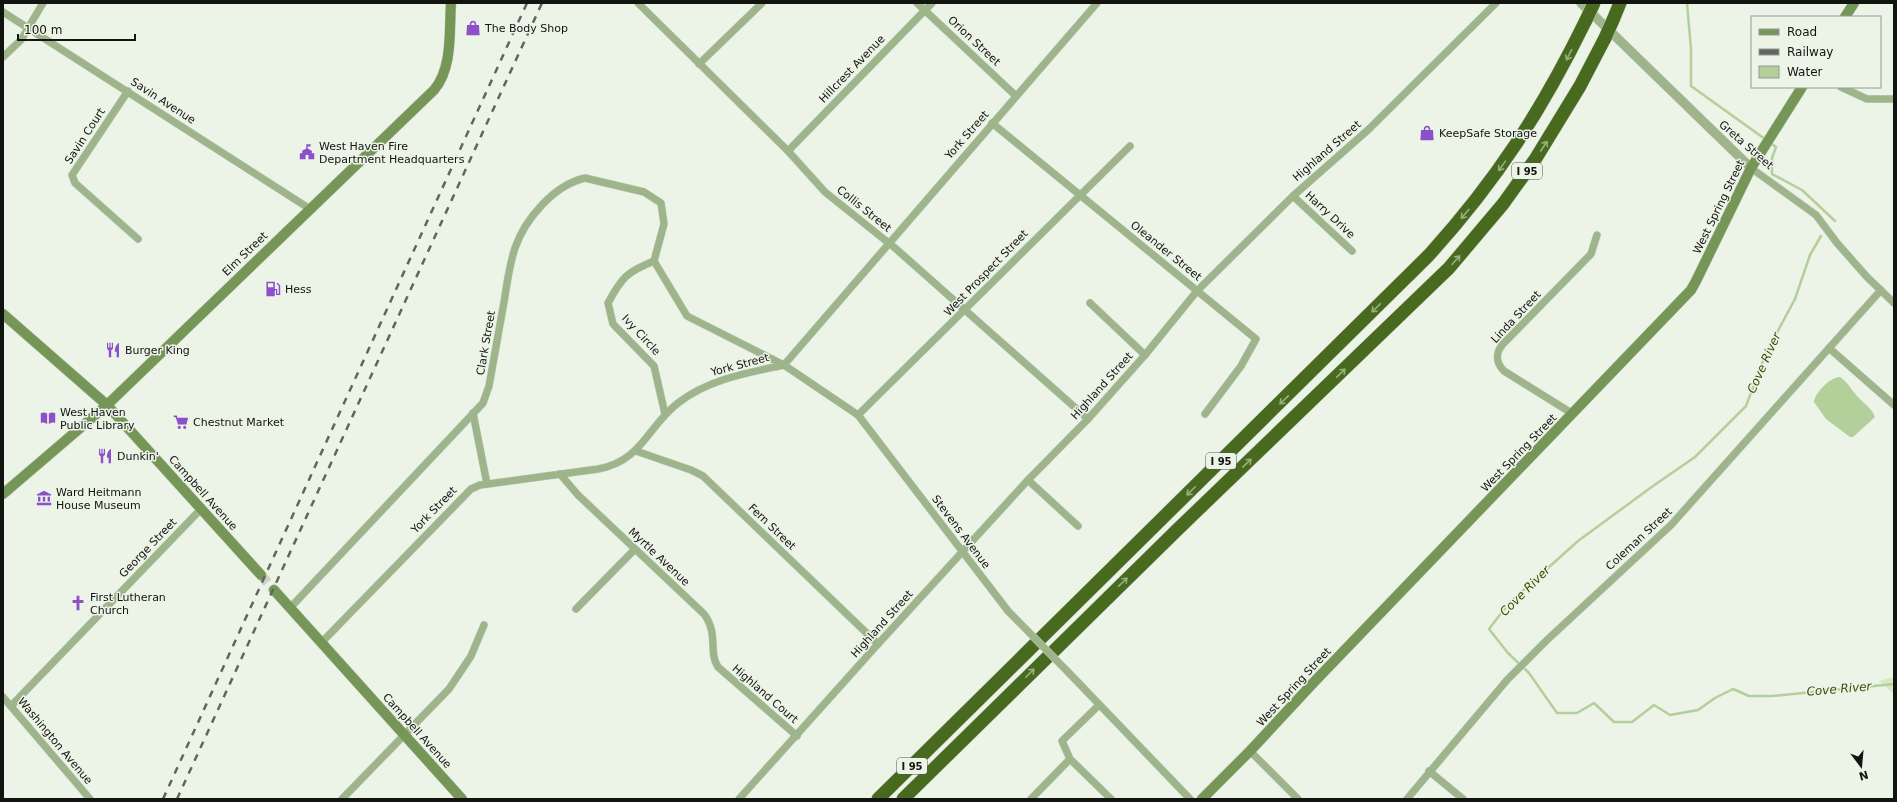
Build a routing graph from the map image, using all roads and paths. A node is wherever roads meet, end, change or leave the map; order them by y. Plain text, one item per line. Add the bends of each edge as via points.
1 (42, 3) edge
2 (451, 3) edge
3 (638, 3) edge
4 (762, 3) edge
5 (917, 3) edge
6 (932, 3) edge
7 (1097, 3) edge
8 (1496, 3) edge
9 (1581, 3) edge
10 (1594, 3) edge
11 (1620, 3) edge
12 (1854, 3) edge
13 (925, 11) junction
14 (3, 12) edge
15 (1846, 16) edge
16 (27, 28) junction
17 (3, 57) edge
18 (699, 64) junction
19 (1801, 88) edge
20 (1843, 88) edge
21 (128, 92) junction
22 (1016, 96) junction
23 (1894, 99) edge
24 (992, 124) junction
25 (1130, 146) dead end
26 (788, 151) junction
27 (1751, 168) junction
28 (1079, 195) junction
29 (1293, 196) junction
30 (310, 209) junction
31 (1597, 235) dead end
32 (138, 239) dead end
33 (888, 243) junction
34 (1352, 251) dead end
35 (654, 261) junction
36 (1881, 290) junction
37 (1198, 291) junction
38 (1090, 303) dead end
39 (1894, 303) edge
40 (965, 311) junction
41 (3, 314) edge
42 (1829, 348) junction
43 (1145, 355) junction
44 (784, 365) junction
45 (107, 405) junction
46 (1894, 405) edge
47 (473, 414) junction
48 (665, 414) junction
49 (1205, 414) dead end
50 (1573, 414) junction
51 (858, 415) junction
52 (1088, 419) junction
53 (636, 451) junction
54 (560, 474) junction
55 (1028, 480) junction
56 (487, 484) junction
57 (3, 494) edge
58 (201, 509) junction
59 (1078, 526) dead end
60 (635, 549) junction
61 (962, 553) junction
62 (261, 575) tunnel mouth
63 (274, 590) tunnel mouth
64 (290, 608) junction
65 (576, 609) dead end
66 (484, 624) dead end
67 (322, 642) junction
68 (878, 644) junction
69 (718, 667) joint
70 (1016, 688) junction
71 (3, 697) edge
72 (1099, 705) junction
73 (11, 706) junction
74 (945, 733) junction
75 (404, 734) junction
76 (797, 736) junction
77 (1250, 751) junction
78 (1070, 759) junction
79 (1429, 771) junction
80 (90, 799) edge
81 (342, 799) edge
82 (462, 799) edge
83 (739, 799) edge
84 (870, 799) edge
85 (878, 799) edge
86 (903, 799) edge
87 (916, 799) edge
88 (1031, 799) edge
89 (1110, 799) edge
90 (1190, 799) edge
91 (1202, 799) edge
92 (1298, 799) edge
93 (1407, 799) edge
94 (1463, 799) edge

1 - 16 street
2 - 30 main road, Elm Street via 447,61 439,84
3 - 18 street, Collis Street
4 - 18 street
5 - 13 street, Orion Street
6 - 13 street, Hillcrest Avenue
7 - 22 street, York Street
8 - 29 street, Highland Street via 1369,130
9 - 27 street, Greta Street
10 -> 74 highway, I 95, bridge via 1550,91 1517,145 1484,190 1434,250
70 -> 11 highway, I 95, bridge via 1449,268 1503,204 1532,164 1569,104 1605,38
12 - 15 main road
13 - 22 street, Orion Street
13 - 26 street, Hillcrest Avenue
14 - 16 street, Savin Avenue
16 - 17 street via 21,40
16 - 21 street, Savin Avenue
18 - 26 street, Collis Street
19 - 27 main road, West Spring Street
20 - 23 street via 1867,98
21 - 30 street, Savin Avenue
21 - 32 street, Savin Court via 72,176 75,183
22 - 24 street, York Street
24 - 28 street, Oleander Street
24 - 33 street, York Street
25 - 28 street, West Prospect Street
26 - 33 street, Collis Street via 825,192
27 - 36 street, Greta Street via 1816,214 1837,243
27 - 50 main road, West Spring Street via 1691,290
28 - 37 street, Oleander Street
28 - 40 street, West Prospect Street
29 - 34 street, Harry Drive
29 - 37 street, Highland Street
30 - 45 main road, Elm Street
31 - 50 street, Linda Street via 1592,254 1503,344 1497,356 1499,366 1504,371
33 - 40 street, Collis Street
33 - 44 street, York Street
35 - 44 street, Stevens Avenue via 687,316
35 - 47 street, Clark Street via 664,224 661,203 644,192 592,179 577,180 559,190 527,224 515,249 489,386 483,403
35 - 48 street, Ivy Circle via 631,270 608,303 613,324 654,366
36 - 39 street, Greta Street
36 - 42 street, Coleman Street
37 - 43 street, Highland Street
37 - 49 street, Oleander Street via 1256,339 1241,366
38 - 43 street
40 - 51 street, West Prospect Street
40 - 52 street, Collis Street
41 - 45 main road, Campbell Avenue
42 - 46 street
42 - 79 street, Coleman Street via 1671,525 1521,666
43 - 52 street, Highland Street
44 - 48 street, York Street via 731,377 706,386 693,392
44 - 51 street, Stevens Avenue
45 - 57 main road, Elm Street
45 - 58 main road, Campbell Avenue
47 - 56 street
47 - 64 street, Clark Street
48 - 53 street, York Street
50 - 77 main road, West Spring Street
51 - 61 street, Stevens Avenue
52 - 55 street, Highland Street
53 - 54 street, York Street via 617,464
53 - 68 street, Fern Street via 692,470 702,476
54 - 56 street, York Street
54 - 60 street, Myrtle Avenue via 578,495
55 - 59 street
55 - 61 street, Highland Street
56 - 67 street, York Street via 475,486 467,492
58 - 62 main road, Campbell Avenue
58 - 73 street, George Street
60 - 65 street
60 - 69 street, Myrtle Avenue via 704,614 712,628 714,660
61 - 68 street, Highland Street
61 - 72 street, Stevens Avenue, bridge via 1008,611
63 - 64 main road, Campbell Avenue
64 - 67 main road, Campbell Avenue
66 - 75 street via 471,656 449,689
67 - 75 main road, Campbell Avenue
68 - 76 street, Highland Street
69 - 76 street, Highland Court
70 - 86 highway, I 95
70 - 87 highway
71 - 73 street, Washington Avenue
72 - 78 street via 1062,741
72 - 90 street, Stevens Avenue
73 - 80 street, Washington Avenue
74 - 84 highway
74 - 85 highway, I 95
75 - 81 street
75 - 82 main road, Campbell Avenue
76 - 83 street, Highland Street
77 - 91 main road, West Spring Street
77 - 92 street
78 - 88 street
78 - 89 street
79 - 93 street, Coleman Street
79 - 94 street

